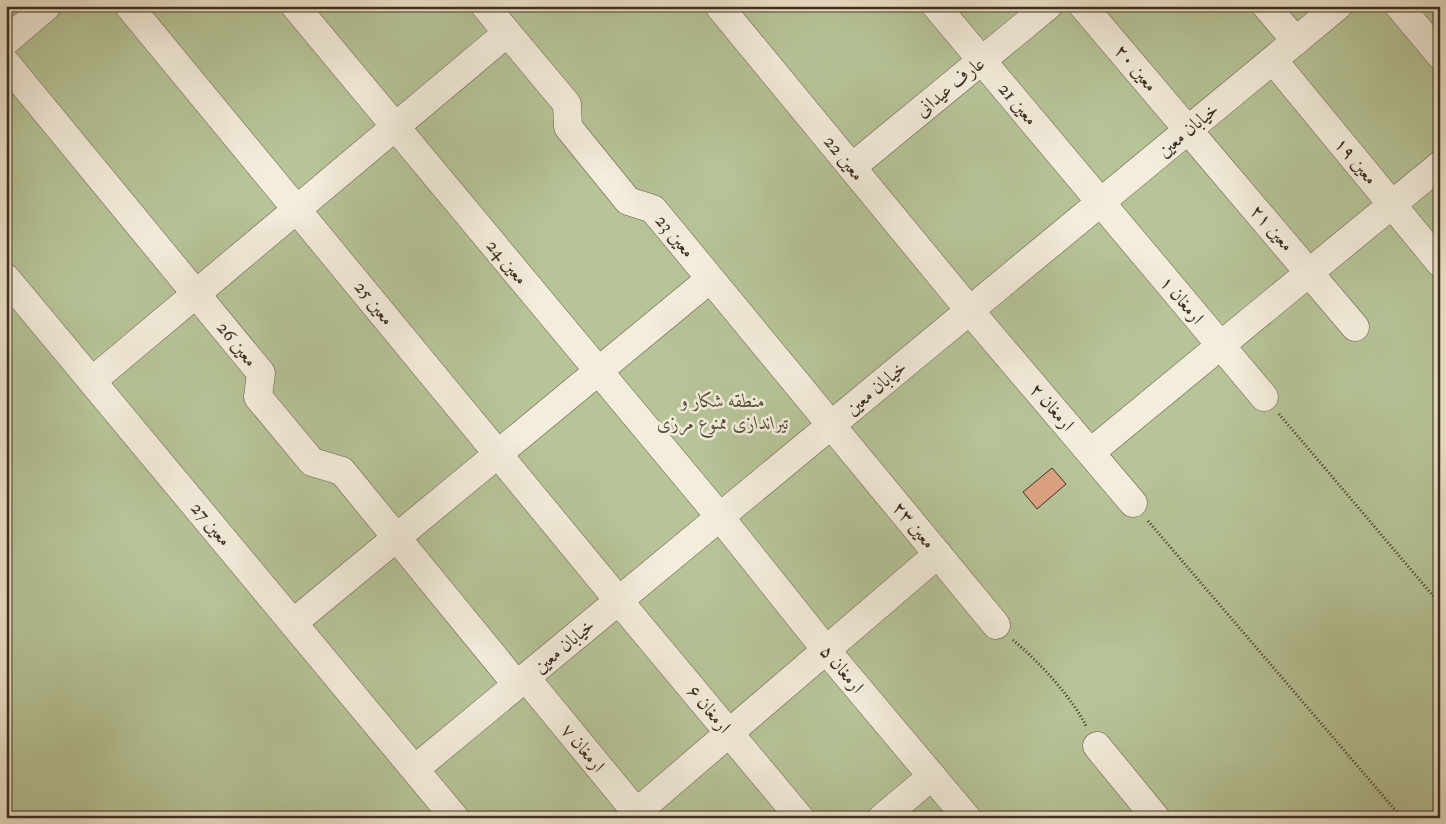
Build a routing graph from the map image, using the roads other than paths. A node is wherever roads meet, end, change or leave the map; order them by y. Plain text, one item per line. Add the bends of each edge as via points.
1 (47, 6) edge
2 (128, 6) edge
3 (295, 6) edge
4 (485, 6) edge
5 (719, 6) edge
6 (936, 6) edge
7 (1048, 6) edge
8 (1083, 6) edge
9 (1266, 6) edge
10 (1338, 6) edge
11 (1399, 6) edge
12 (507, 33) junction
13 (6, 41) edge
14 (1296, 41) junction
15 (1440, 55) edge
16 (1273, 60) junction
17 (981, 61) junction
18 (6, 63) edge
19 (395, 127) junction
20 (1188, 130) junction
21 (1440, 164) edge
22 (852, 167) junction
23 (1100, 202) junction
24 (1392, 204) junction
25 (296, 210) junction
26 (1440, 263) edge
27 (1310, 272) junction
28 (6, 278) edge
29 (710, 279) junction
30 (196, 294) junction
31 (970, 311) junction
32 (1355, 327) dead end
33 (1220, 345) junction
34 (598, 371) junction
35 (92, 381) junction
36 (1264, 397) road end
37 (831, 425) junction
38 (1091, 452) junction
39 (498, 454) junction
40 (1133, 503) road end
41 (720, 517) junction
42 (396, 538) junction
43 (938, 554) junction
44 (619, 600) junction
45 (294, 623) junction
46 (996, 625) road end
47 (826, 650) junction
48 (521, 681) junction
49 (729, 733) junction
50 (1097, 746) road end
51 (415, 769) junction
52 (932, 776) junction
53 (1147, 815) edge
54 (636, 816) edge
55 (455, 818) edge
56 (800, 818) edge
57 (882, 818) edge
58 (967, 818) edge

1 - 13 street
2 - 25 street, معین 25
3 - 19 street, معین 24
4 - 12 street, معین 23
5 - 22 street, معین 22
6 - 17 street, معین 21
7 - 17 street, عارف عیدانی
8 - 20 street, معین ۲۰
9 - 14 street
10 - 14 street, خیابان معین
11 - 15 street
12 - 19 street
12 - 29 street, معین 23 via 566,104 568,127 628,201 653,209
14 - 16 street, خیابان معین
16 - 20 street, خیابان معین
16 - 24 street, معین ۱۹
17 - 22 street, عارف عیدانی
17 - 23 street, معین 21
18 - 30 street, معین 26
19 - 25 street
19 - 34 street, معین 24
20 - 23 street, خیابان معین
20 - 27 street, معین ۲۱
21 - 24 street
22 - 31 street, معین 22
23 - 31 street, خیابان معین
23 - 33 street, ارمغان ۱
24 - 26 street, معین ۱۹
24 - 27 street
25 - 30 street
25 - 39 street, معین 25
27 - 32 street, معین ۲۱
27 - 33 street
28 - 35 street, معین 27
29 - 34 street
29 - 37 street, معین 23
30 - 35 street
30 - 42 street, معین 26 via 261,373 258,397 312,462 342,471
31 - 37 street, خیابان معین
31 - 38 street, ارمغان ۲
33 - 36 street, ارمغان ۱
33 - 38 street
34 - 39 street
34 - 41 street, معین 24
35 - 45 street, معین 27
37 - 41 street, خیابان معین
37 - 43 street, معین ۲۳
38 - 40 street, ارمغان ۲
39 - 42 street
39 - 44 street, معین 25
41 - 44 street, خیابان معین
41 - 47 street, ارمغان ۵
42 - 45 street
42 - 48 street, معین 26
43 - 46 street, معین ۲۳
43 - 47 street
44 - 48 street, خیابان معین
44 - 49 street, ارمغان ۶
45 - 51 street, معین 27
47 - 49 street
47 - 52 street, ارمغان ۵
48 - 51 street, خیابان معین
48 - 54 street, ارمغان ۷
49 - 54 street
49 - 56 street, ارمغان ۶
50 - 53 street
51 - 55 street, معین 27
52 - 57 street
52 - 58 street, ارمغان ۵

